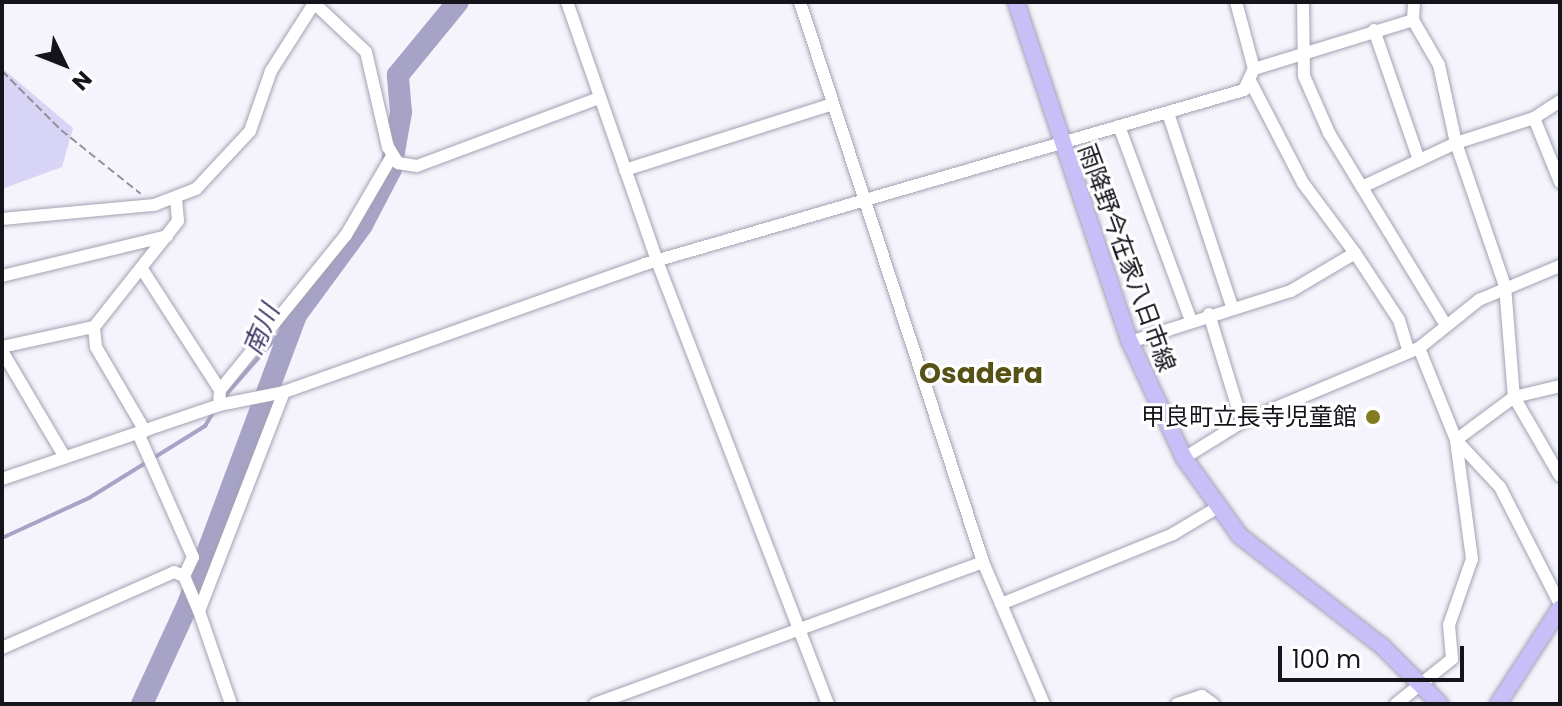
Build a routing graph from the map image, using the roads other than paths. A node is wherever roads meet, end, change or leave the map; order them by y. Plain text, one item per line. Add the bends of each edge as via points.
1 (567, 2) edge
2 (800, 2) edge
3 (1016, 2) edge
4 (1236, 2) edge
5 (1303, 2) edge
6 (1414, 2) edge
7 (314, 3) edge
8 (1413, 20) junction
9 (1374, 30) junction
10 (1307, 57) junction
11 (1251, 74) junction
12 (599, 98) junction
13 (1560, 101) edge
14 (833, 104) junction
15 (1168, 113) junction
16 (1534, 118) junction
17 (1119, 126) junction
18 (1060, 143) junction
19 (1456, 143) junction
20 (392, 156) junction
21 (1419, 160) junction
22 (625, 170) junction
23 (1560, 182) edge
24 (1362, 187) junction
25 (863, 197) junction
26 (176, 199) junction
27 (2, 219) edge
28 (167, 236) junction
29 (1355, 253) junction
30 (657, 261) junction
31 (1560, 266) edge
32 (142, 269) junction
33 (2, 276) edge
34 (1505, 286) junction
35 (1232, 307) junction
36 (1209, 314) junction
37 (1191, 321) junction
38 (1444, 322) junction
39 (94, 327) junction
40 (1130, 342) junction
41 (2, 349) edge
42 (1413, 349) junction
43 (1560, 386) edge
44 (220, 390) junction
45 (284, 392) junction
46 (1514, 397) junction
47 (219, 405) junction
48 (1242, 422) junction
49 (142, 432) junction
50 (1456, 440) junction
51 (64, 456) junction
52 (1184, 458) junction
53 (1560, 476) edge
54 (2, 479) edge
55 (1215, 509) junction
56 (983, 562) junction
57 (184, 576) junction
58 (1001, 604) junction
59 (1560, 606) edge
60 (199, 611) junction
61 (1555, 627) edge
62 (796, 631) junction
63 (2, 648) edge
64 (1423, 684) junction
65 (231, 704) edge
66 (595, 704) edge
67 (828, 704) edge
68 (1044, 704) edge
69 (1177, 704) edge
70 (1213, 704) edge
71 (1396, 704) edge
72 (1440, 704) edge
73 (1498, 704) edge

1 - 12 street
2 - 14 street
3 - 18 main road, 雨降野今在家八日市線
4 - 11 street
5 - 10 street
6 - 8 street
7 - 20 street via 366,52
7 - 26 street via 271,71 243,142 196,189
8 - 9 street
8 - 19 street via 1439,65
9 - 10 street
9 - 21 street
10 - 11 street
10 - 24 street via 1304,76
11 - 15 street via 1244,90
11 - 29 street via 1303,183
12 - 20 street via 417,166
12 - 22 street
13 - 16 street
14 - 22 street
14 - 25 street
15 - 17 street
15 - 35 street
16 - 19 street
16 - 23 street
17 - 18 street
17 - 37 street
18 - 25 street
18 - 40 main road, 雨降野今在家八日市線
19 - 21 street
19 - 34 street
20 - 44 street via 346,235
21 - 24 street
22 - 30 street
24 - 38 street
25 - 30 street
25 - 56 street
26 - 27 street
26 - 28 street via 178,221
28 - 32 street
28 - 33 street
29 - 35 street via 1291,291
29 - 42 street
30 - 45 street
30 - 62 street
31 - 34 street
32 - 39 street
32 - 44 street
34 - 38 street
34 - 46 street
35 - 36 street
36 - 37 street
36 - 48 street
37 - 40 street
38 - 42 street
39 - 41 street
39 - 49 street via 96,347
40 - 52 main road, 雨降野今在家八日市線
41 - 51 street
42 - 48 street
42 - 50 street
43 - 46 street
44 - 47 street
45 - 47 street
45 - 60 street
46 - 50 street
46 - 53 street
47 - 49 street
48 - 52 street
49 - 51 street
49 - 57 street via 193,557
50 - 59 street via 1500,487
50 - 64 street via 1472,559 1449,625 1452,659
51 - 54 street
52 - 55 main road, 雨降野今在家八日市線
55 - 58 street via 1173,534
55 - 64 main road, 雨降野今在家八日市線 via 1268,561
56 - 58 street
56 - 62 street
57 - 60 street
57 - 63 street via 174,572
58 - 68 street
59 - 61 main road
60 - 65 street
61 - 73 main road
62 - 66 street
62 - 67 street
64 - 71 street
64 - 72 main road, 雨降野今在家八日市線
69 - 70 street via 1202,696

